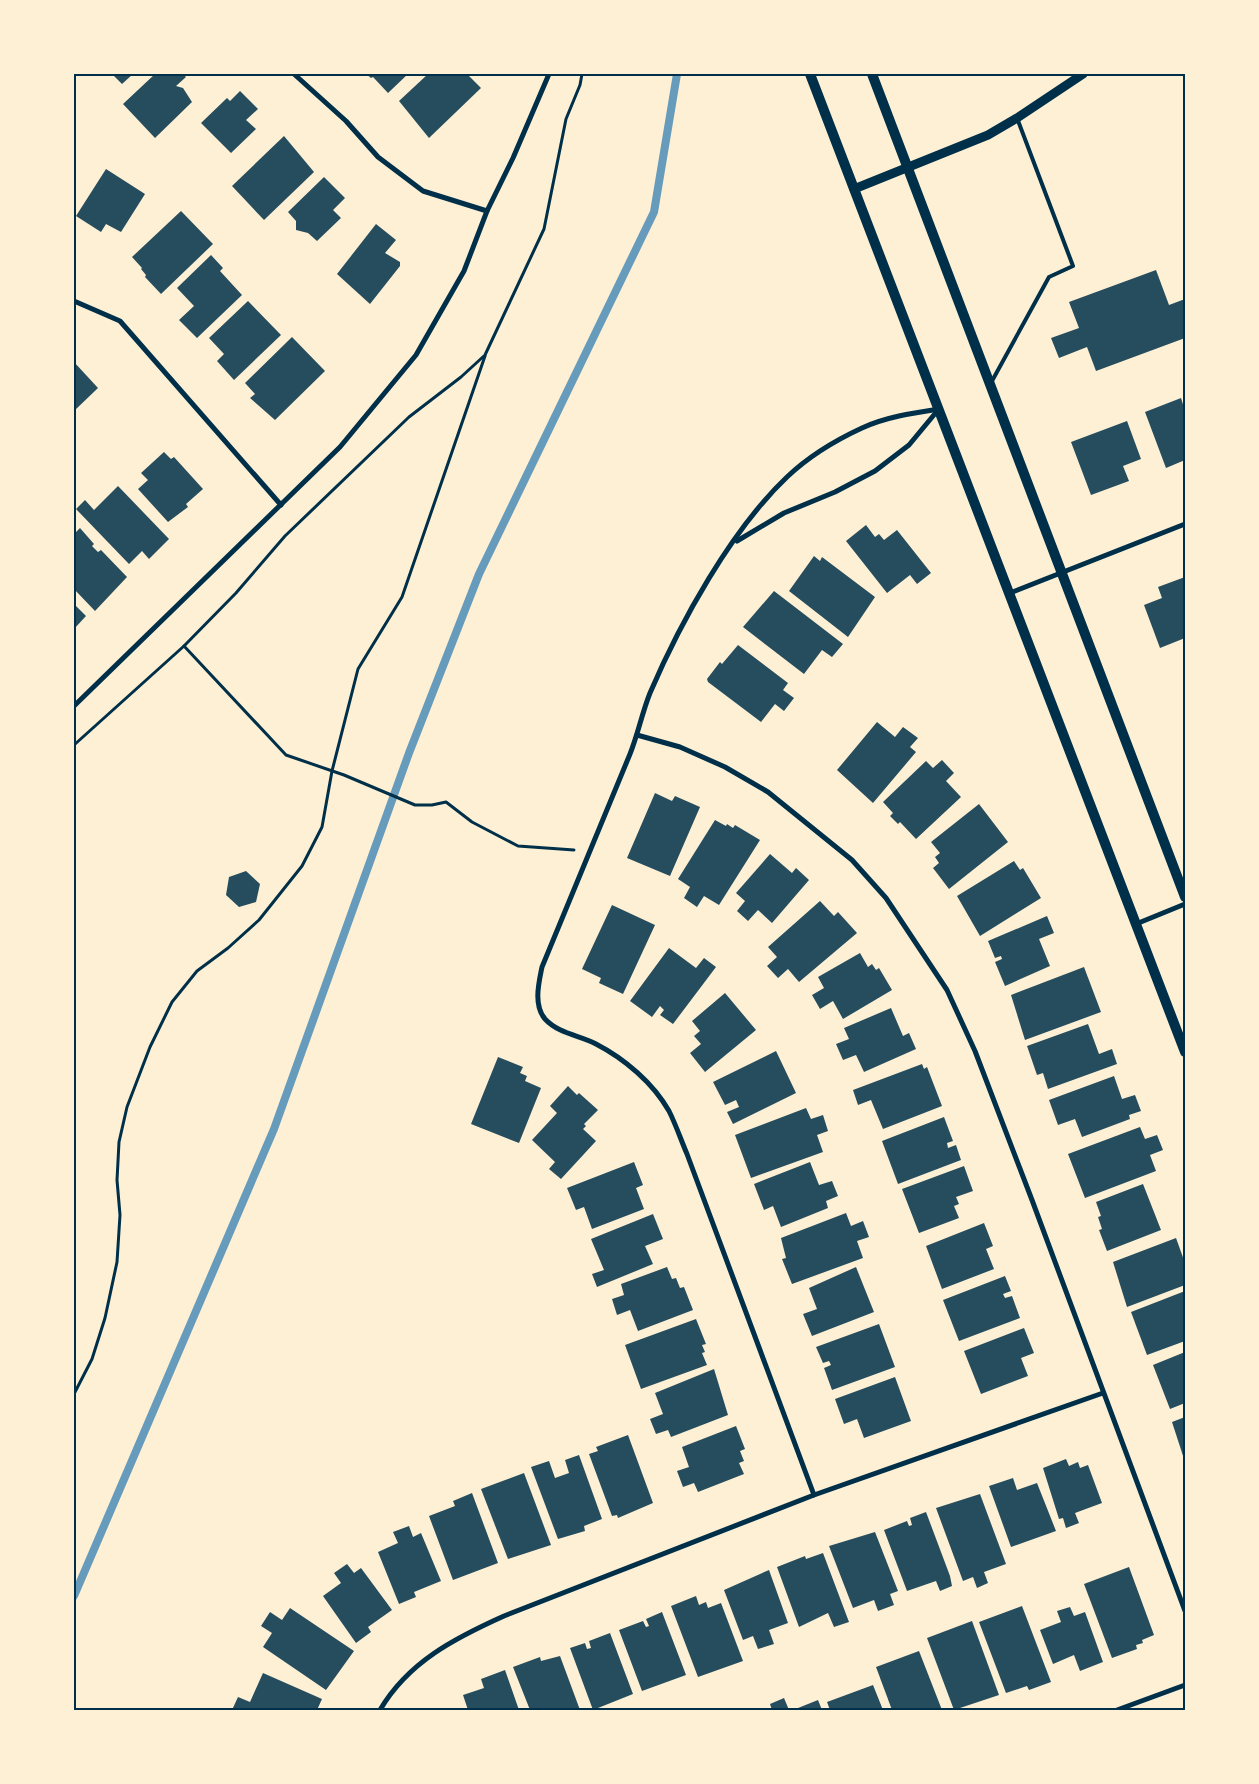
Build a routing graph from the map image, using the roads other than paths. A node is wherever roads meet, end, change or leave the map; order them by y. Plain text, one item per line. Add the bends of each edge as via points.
1 (294, 74) edge
2 (549, 74) edge
3 (810, 74) edge
4 (872, 74) edge
5 (1083, 74) edge
6 (1017, 118) junction
7 (908, 167) junction
8 (854, 189) junction
9 (487, 211) junction
10 (74, 301) edge
11 (990, 384) junction
12 (939, 409) junction
13 (281, 504) junction
14 (1185, 524) edge
15 (734, 543) junction
16 (1062, 572) junction
17 (1010, 593) junction
18 (74, 706) edge
19 (637, 735) junction
20 (1185, 897) edge
21 (1185, 904) edge
22 (1136, 924) junction
23 (1185, 1052) edge
24 (1103, 1392) junction
25 (814, 1495) junction
26 (1185, 1611) edge
27 (1185, 1685) edge
28 (380, 1710) edge
29 (1117, 1710) edge

1 - 9 street via 346,121 378,157 423,191
2 - 9 street
3 - 8 main road
4 - 7 main road
5 - 6 street
6 - 7 street via 988,135
6 - 11 lane via 1073,266 1049,277
7 - 8 street
7 - 11 main road
8 - 12 main road
9 - 13 street via 464,271 416,355 340,447
10 - 13 street via 120,321
11 - 16 main road
12 - 15 street via 909,445 875,471 784,513
12 - 15 street via 902,415 864,427 826,447 788,476 758,507
12 - 17 main road
13 - 18 street
14 - 16 street
15 - 19 street via 677,636 649,694
16 - 17 street
16 - 20 main road
17 - 22 main road
19 - 24 street via 680,747 725,767 768,792 852,860 886,898 947,990 975,1051
19 - 25 street via 542,967 537,994 544,1018 563,1032 595,1044 621,1060 648,1083 668,1111
21 - 22 street
22 - 23 main road
24 - 25 street
24 - 26 street
25 - 28 street via 465,1633 434,1651
27 - 29 street

